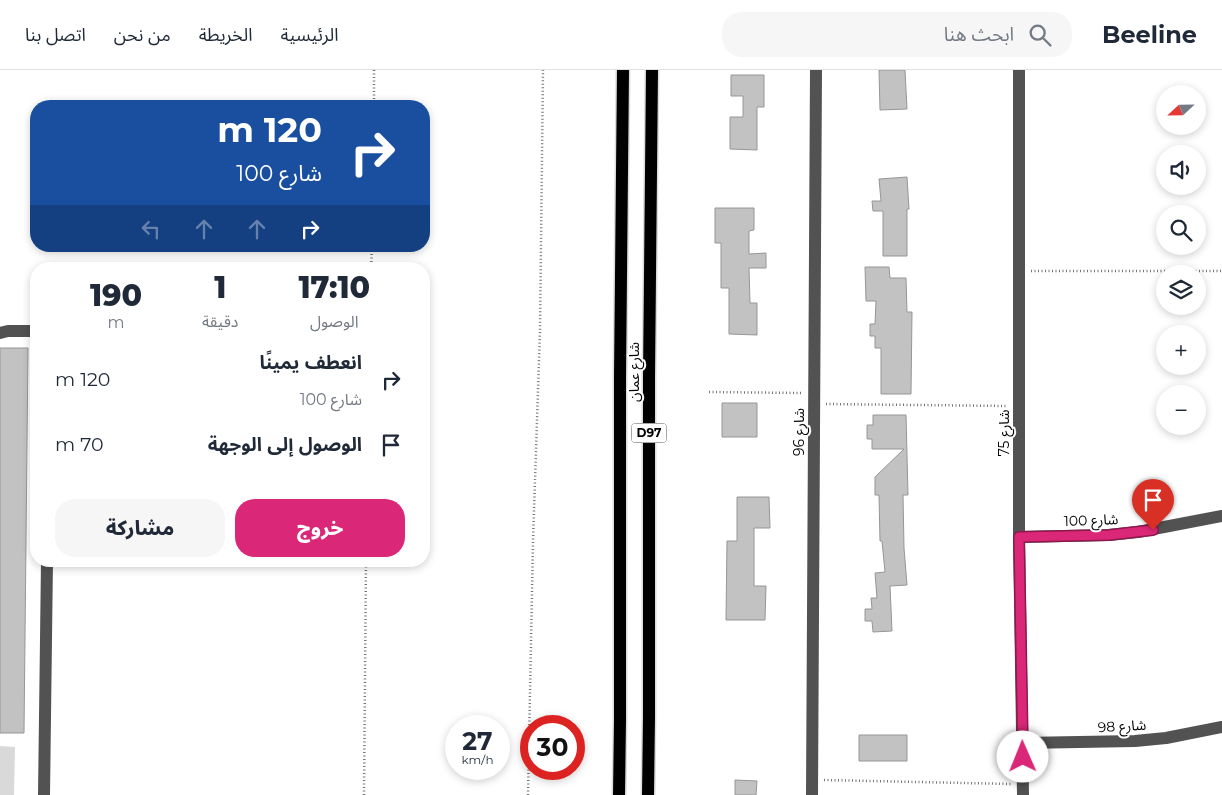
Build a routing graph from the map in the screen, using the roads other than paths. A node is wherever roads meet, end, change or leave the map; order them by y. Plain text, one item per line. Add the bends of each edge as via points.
1 (623, 70) edge
2 (652, 70) edge
3 (816, 70) edge
4 (1019, 70) edge
5 (30, 331) edge
6 (0, 333) edge
7 (1222, 516) edge
8 (1019, 537) junction
9 (47, 567) edge
10 (1222, 727) edge
11 (1023, 743) junction
12 (1023, 790) edge
13 (44, 795) edge
14 (619, 795) edge
15 (648, 795) edge
16 (812, 795) edge

1 - 14 main road, شارع عمان / D97
2 - 15 main road, شارع عمان / D97
3 - 16 street, شارع 96
4 - 8 street, شارع 75
5 - 6 street
7 - 8 street, شارع 100 via 1109,535
8 - 11 street, شارع 75
9 - 13 street
10 - 11 street, شارع 98 via 1135,741
11 - 12 street, شارع 75

